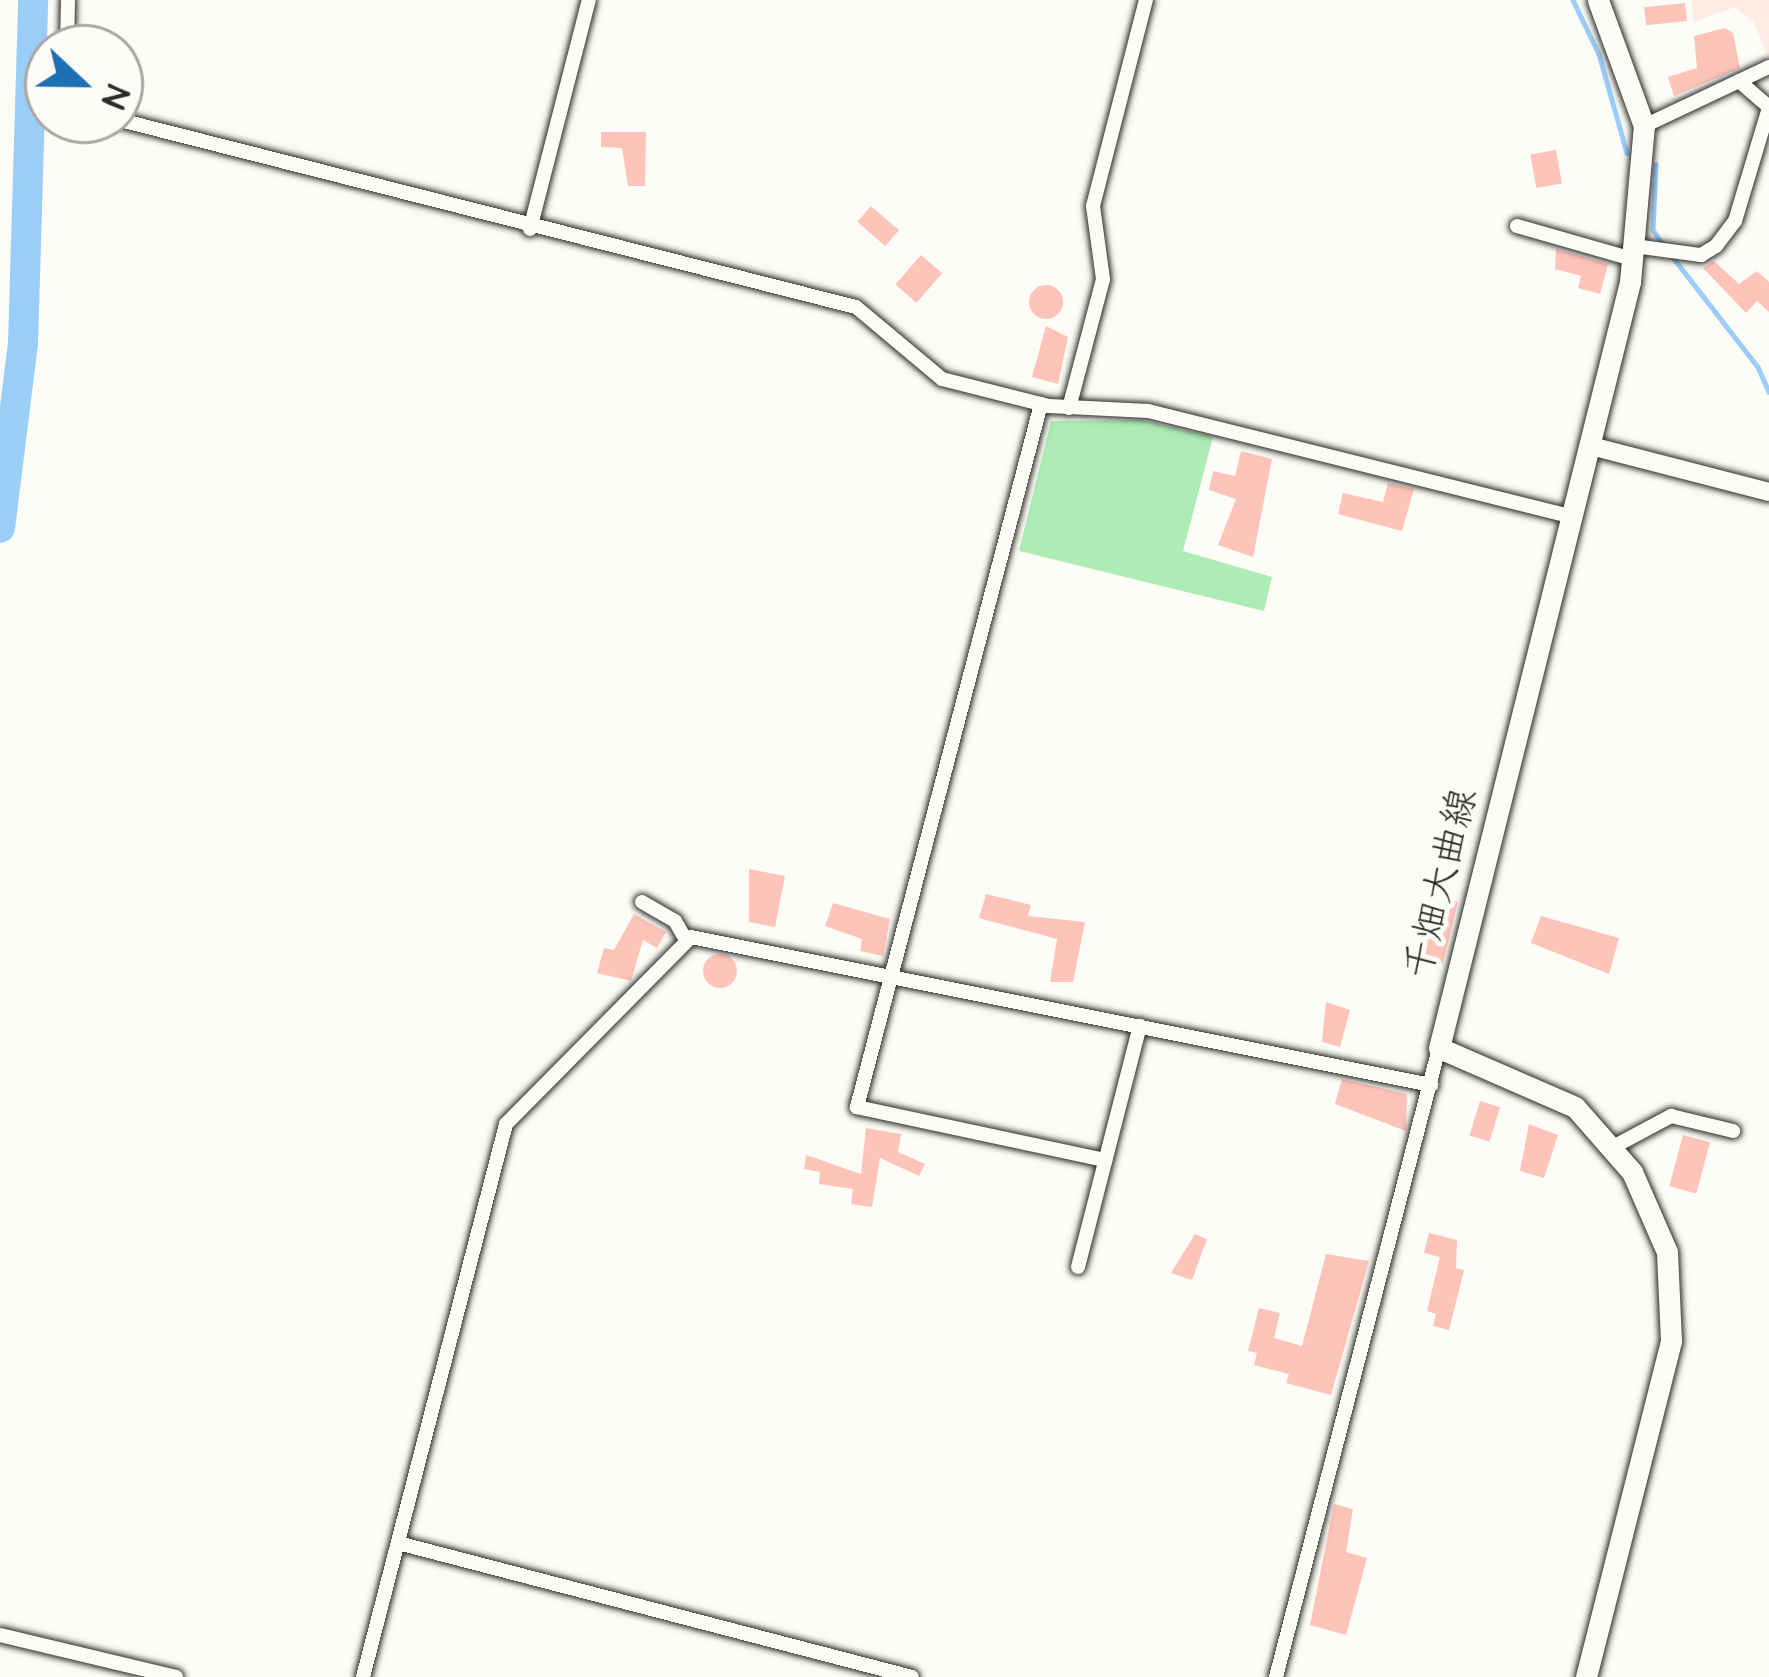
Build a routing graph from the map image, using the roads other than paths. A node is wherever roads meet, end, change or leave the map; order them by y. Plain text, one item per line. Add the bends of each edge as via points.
1 (589, 0) edge
2 (1146, 0) edge
3 (1598, 0) edge
4 (1769, 67) edge
5 (1739, 81) junction
6 (1769, 107) edge
7 (144, 126) edge
8 (1644, 126) junction
9 (1516, 226) dead end
10 (530, 230) junction
11 (1641, 251) junction
12 (1041, 404) junction
13 (1069, 408) junction
14 (1591, 446) junction
15 (1769, 492) edge
16 (1572, 517) junction
17 (641, 902) dead end
18 (686, 940) junction
19 (893, 977) junction
20 (1140, 1026) junction
21 (1439, 1048) junction
22 (1431, 1084) junction
23 (1733, 1131) dead end
24 (1615, 1146) junction
25 (1106, 1160) junction
26 (1078, 1268) dead end
27 (398, 1543) junction
28 (0, 1635) edge
29 (176, 1677) edge
30 (363, 1677) edge
31 (912, 1677) edge
32 (1276, 1677) edge
33 (1586, 1677) edge

1 - 10 street
2 - 13 street via 1093,206 1103,279
3 - 8 main road, 千畑大曲線
4 - 5 street
5 - 6 street
5 - 8 street
6 - 11 street via 1735,221 1716,246 1687,254
7 - 10 street
8 - 11 main road, 千畑大曲線
9 - 11 street
10 - 12 street via 856,307 942,380
11 - 14 main road, 千畑大曲線
12 - 13 street
12 - 19 street
13 - 16 street via 1148,411
14 - 15 street
14 - 16 main road, 千畑大曲線
16 - 21 main road, 千畑大曲線
17 - 18 street via 675,921
18 - 19 street
18 - 27 street via 506,1124
19 - 20 street
19 - 25 street via 857,1107
20 - 22 street
20 - 25 street
21 - 22 street
21 - 24 main road via 1556,1093
22 - 32 street
23 - 24 street via 1671,1116
24 - 33 main road via 1651,1209 1673,1298 1662,1389
25 - 26 street
27 - 30 street
27 - 31 street
28 - 29 street

